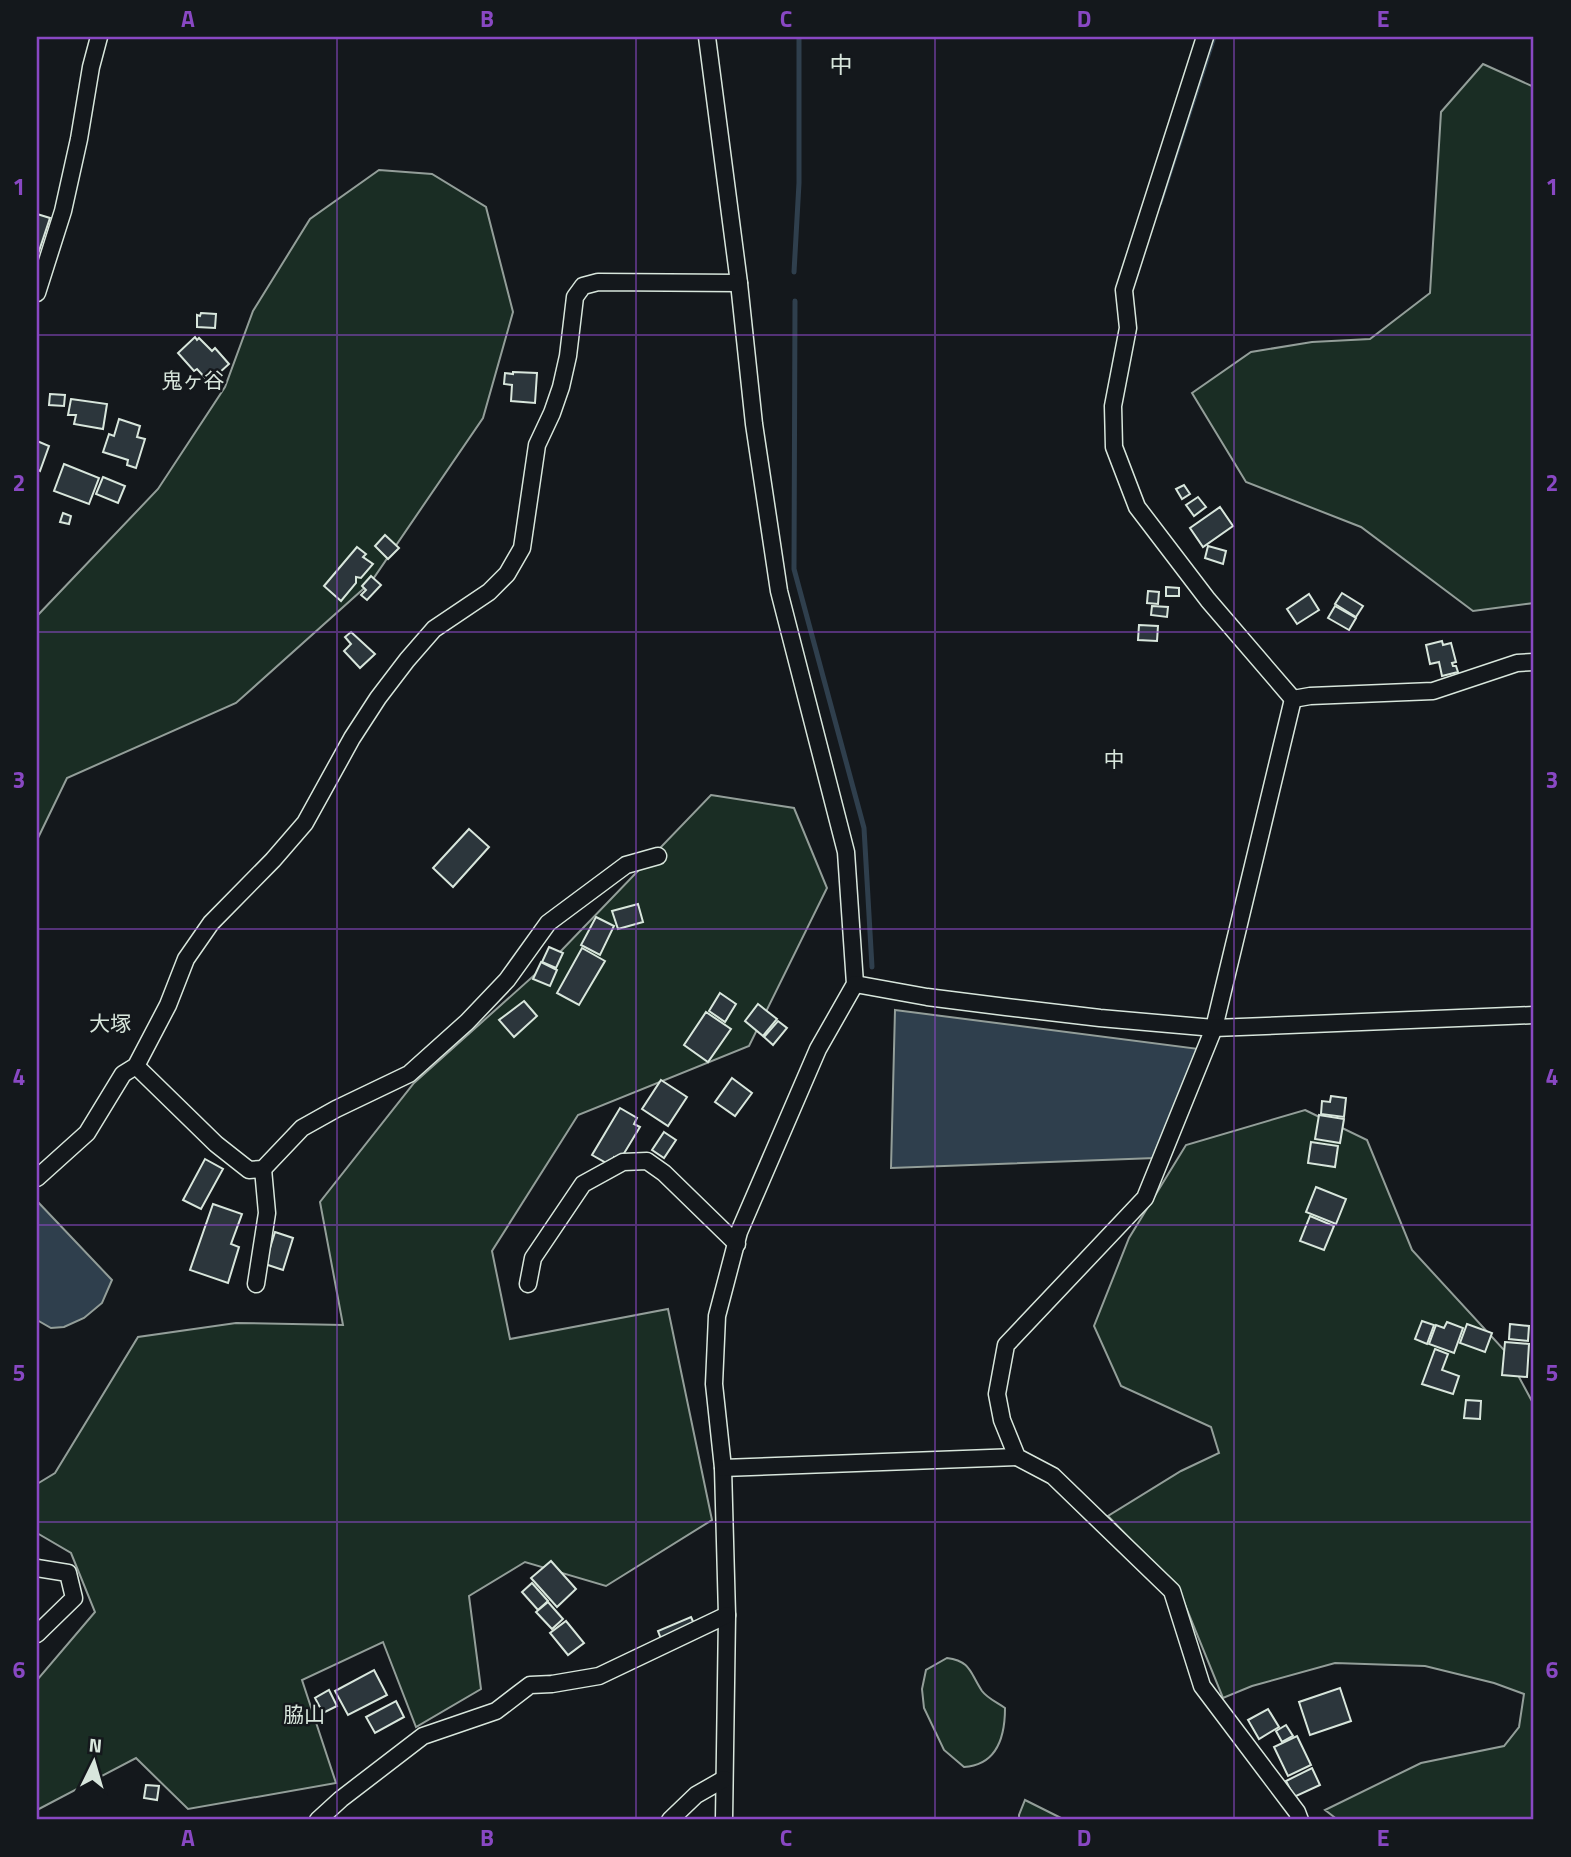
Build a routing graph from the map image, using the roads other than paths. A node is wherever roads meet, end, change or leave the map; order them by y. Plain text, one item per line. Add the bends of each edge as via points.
1 (99, 37) edge
2 (707, 37) edge
3 (1205, 37) edge
4 (739, 283) junction
5 (37, 293) edge
6 (1534, 662) edge
7 (1293, 699) junction
8 (658, 856) dead end
9 (855, 984) junction
10 (1534, 1015) edge
11 (1214, 1028) junction
12 (136, 1066) junction
13 (263, 1169) junction
14 (37, 1178) edge
15 (737, 1244) junction
16 (257, 1284) dead end
17 (528, 1284) dead end
18 (1017, 1457) junction
19 (723, 1468) junction
20 (37, 1568) edge
21 (727, 1615) junction
22 (37, 1634) edge
23 (724, 1779) junction
24 (318, 1820) edge
25 (670, 1820) edge
26 (724, 1820) edge
27 (1300, 1820) edge

1 - 5 street via 63,211
2 - 4 street
3 - 7 street via 1124,290 1128,328 1113,406 1114,447 1137,507 1208,600
4 - 9 street via 779,591 846,852
4 - 12 street via 598,282 583,286 575,297 561,387 537,445 522,548 507,574 489,592 434,629 377,698 305,823 211,923 186,959
6 - 7 street via 1517,663 1433,691
7 - 11 street
8 - 13 street via 626,865 548,923 507,980 409,1074 302,1128
9 - 11 street via 1006,1007
9 - 15 street via 818,1049
10 - 11 street
11 - 18 street via 1145,1198 1006,1345 997,1394
12 - 13 street via 248,1170
12 - 14 street via 123,1074 87,1133
13 - 16 street via 267,1213
15 - 17 street via 664,1173 647,1161 623,1162 583,1184 533,1258
15 - 19 street via 717,1316 714,1384
18 - 19 street
18 - 27 street via 1053,1476 1172,1591 1202,1685
19 - 21 street
20 - 22 street via 68,1573 74,1598
21 - 23 street
21 - 24 street via 599,1676 530,1685 496,1711 423,1736
23 - 25 street via 696,1795
23 - 26 street

